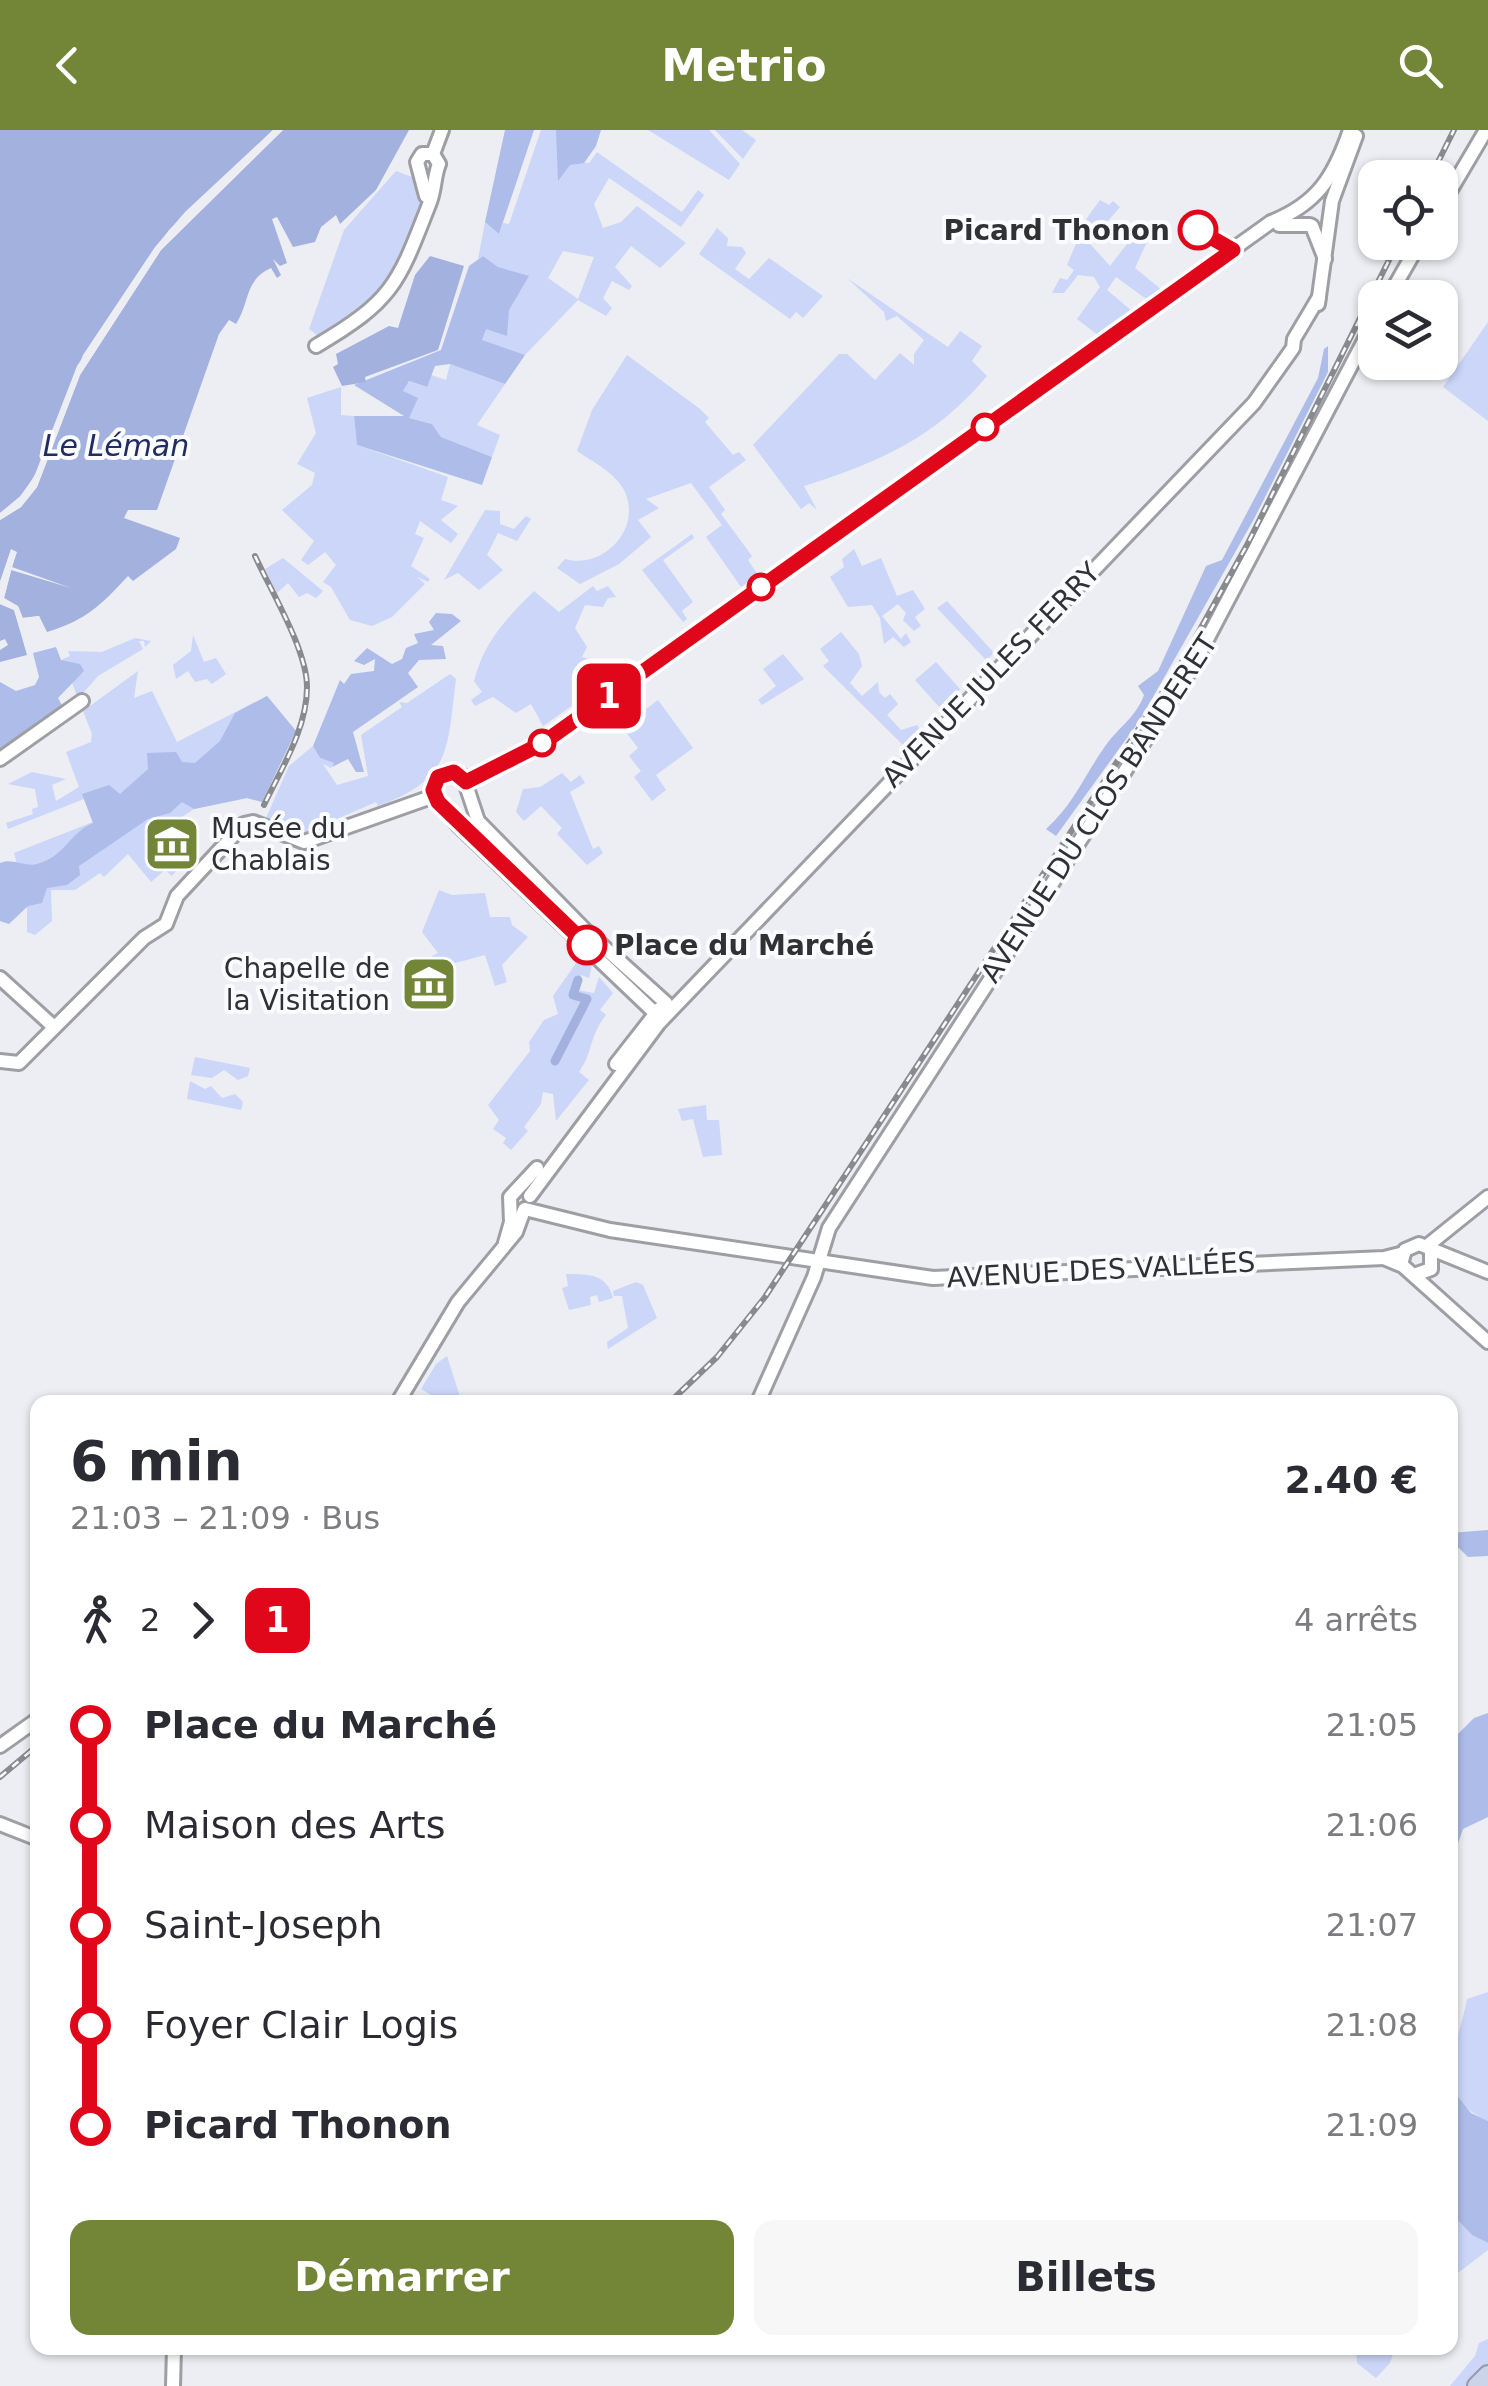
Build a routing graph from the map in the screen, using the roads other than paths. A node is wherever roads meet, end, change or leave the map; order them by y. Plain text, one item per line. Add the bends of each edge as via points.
1 (442, 130) edge
2 (1350, 130) edge
3 (1358, 130) edge
4 (1486, 130) edge
5 (1458, 177) edge
6 (1310, 203) junction
7 (1331, 206) junction
8 (1328, 223) junction
9 (1311, 226) junction
10 (1257, 232) junction
11 (1325, 259) junction
12 (316, 346) dead end
13 (1358, 351) edge
14 (82, 701) dead end
15 (0, 759) edge
16 (467, 788) junction
17 (434, 796) junction
18 (447, 808) junction
19 (0, 978) edge
20 (684, 998) junction
21 (666, 1002) junction
22 (655, 1013) junction
23 (54, 1027) junction
24 (5, 1063) edge
25 (584, 1113) junction
26 (1488, 1197) edge
27 (523, 1202) junction
28 (546, 1216) junction
29 (516, 1232) junction
30 (505, 1243) junction
31 (1429, 1249) junction
32 (818, 1262) junction
33 (1460, 1264) junction
34 (1416, 1267) junction
35 (1488, 1272) edge
36 (1488, 1342) edge
37 (402, 1395) edge
38 (761, 1395) edge
39 (30, 1724) edge
40 (0, 1746) edge
41 (0, 1824) edge
42 (30, 1835) edge
43 (174, 2355) edge
44 (1488, 2375) edge
45 (173, 2386) edge
46 (1478, 2386) edge

1 - 12 street via 432,154 418,158 428,173 425,212 408,261 386,298
2 - 6 street via 1326,185
3 - 7 street, AVENUE JULES FERRY
4 - 5 street
6 - 7 street
6 - 9 street via 1304,218
6 - 10 street
7 - 8 street, AVENUE JULES FERRY
8 - 9 street
8 - 11 street, AVENUE JULES FERRY
9 - 10 street
9 - 11 street
10 - 16 street via 543,743
11 - 20 street, AVENUE JULES FERRY via 1319,298 1294,348 1242,415
13 - 32 street, AVENUE DU CLOS BANDERET via 1193,666 861,1172 826,1233
14 - 15 street
16 - 17 street via 454,772 442,774
16 - 18 street via 460,805
16 - 21 street via 476,818 538,885
17 - 18 street
17 - 23 street via 306,841 246,823 182,890 166,924
18 - 22 street
19 - 23 street
20 - 21 street
20 - 25 street, AVENUE JULES FERRY
21 - 22 street, AVENUE JULES FERRY
22 - 25 street, AVENUE JULES FERRY
23 - 24 street
25 - 27 street, AVENUE JULES FERRY
26 - 31 street
27 - 28 street
27 - 29 street
27 - 30 street
28 - 29 street
28 - 32 street, AVENUE DES VALLÉES
29 - 30 street
30 - 37 street via 458,1302
31 - 33 street
31 - 34 street
31 - 34 street via 1416,1244
32 - 34 street, AVENUE DES VALLÉES via 949,1279 1384,1258
32 - 38 street, AVENUE DU CLOS BANDERET
33 - 34 street
33 - 35 street
34 - 36 street via 1427,1289
39 - 40 street
41 - 42 street
43 - 45 street
44 - 46 highway

